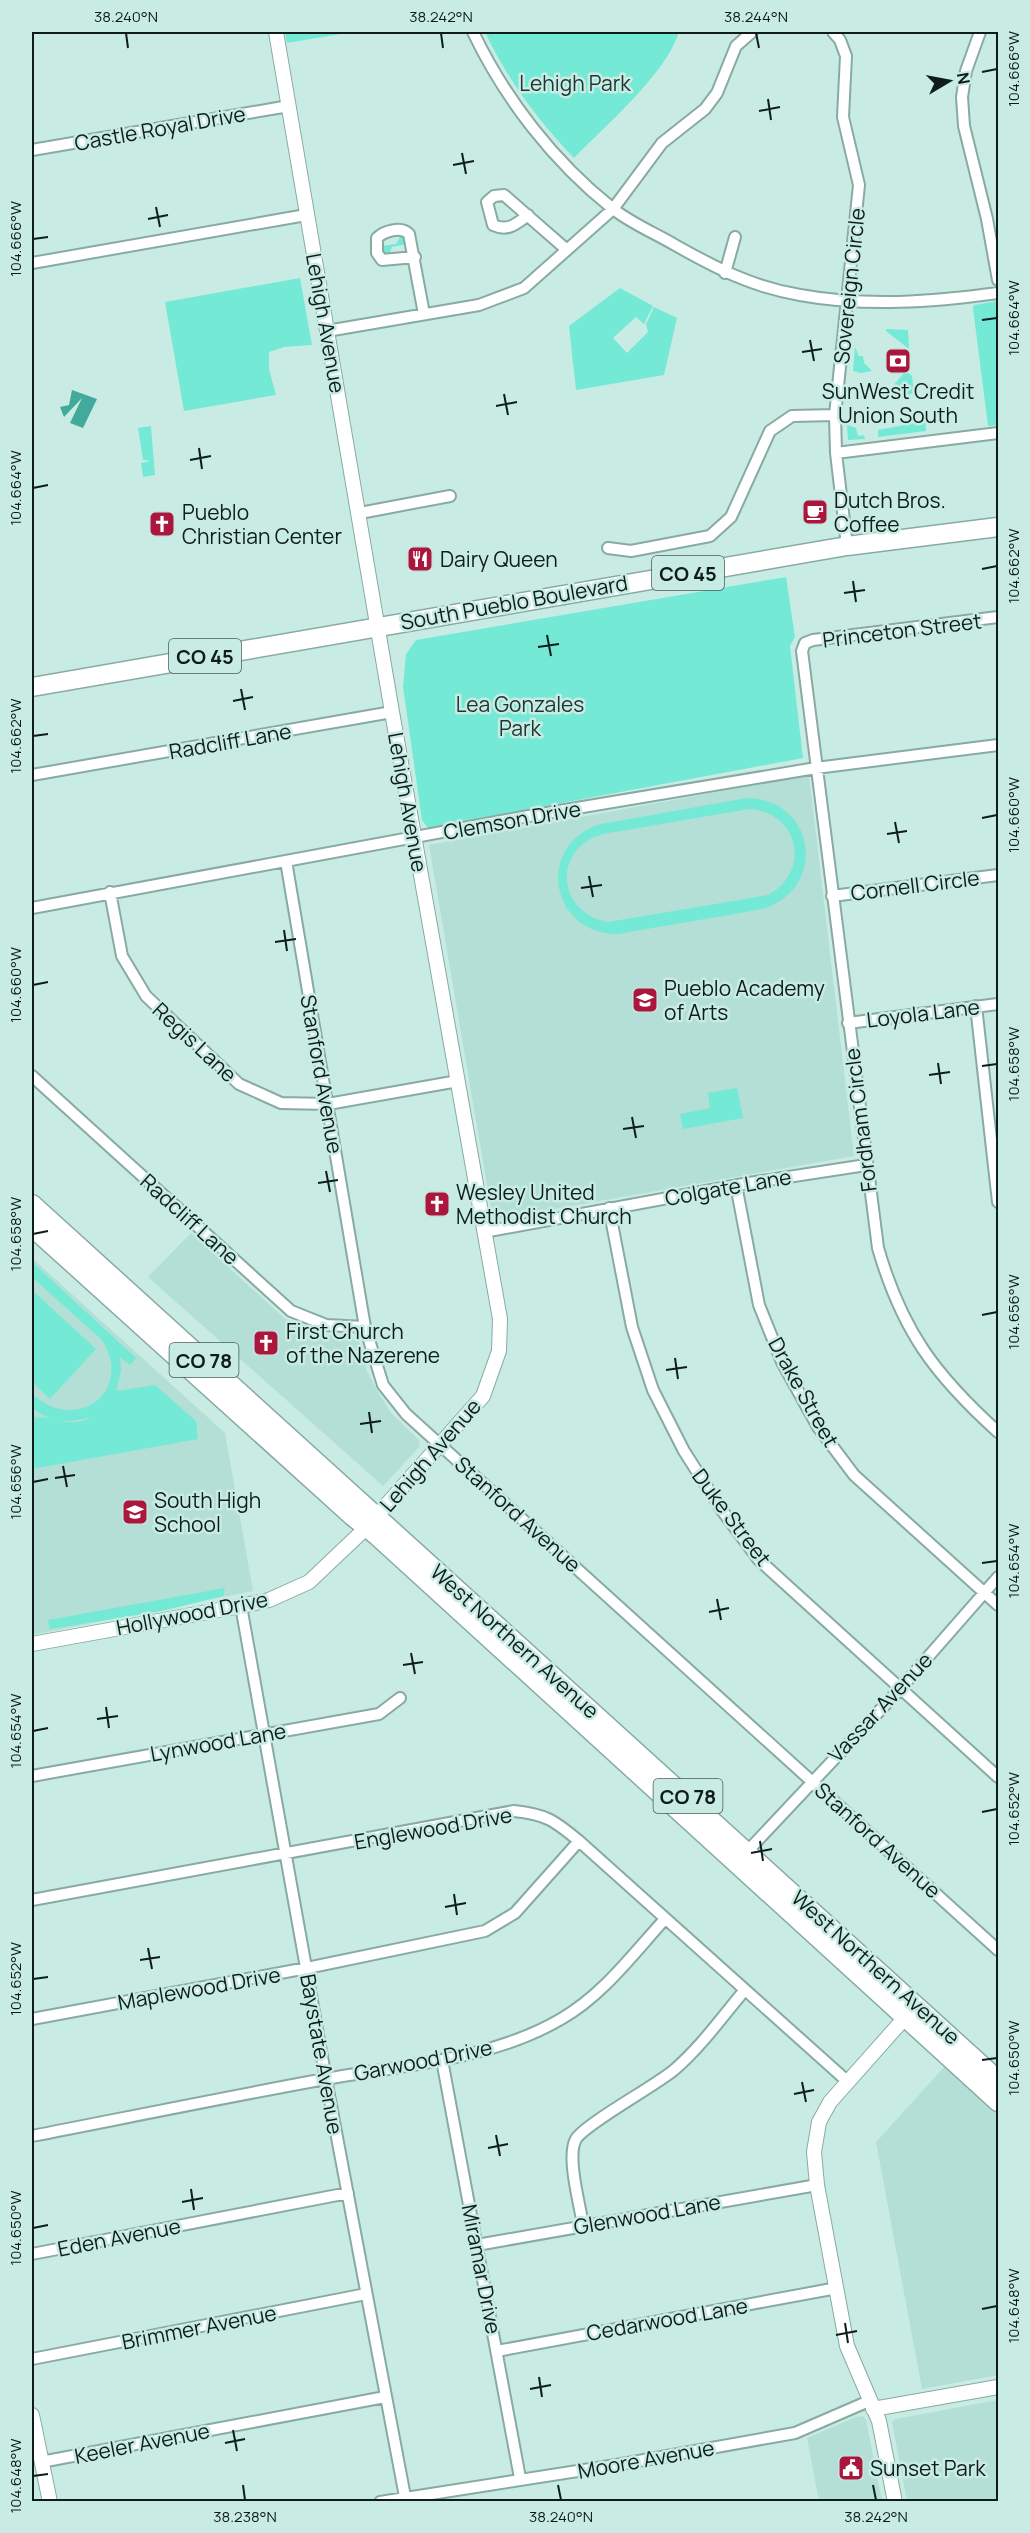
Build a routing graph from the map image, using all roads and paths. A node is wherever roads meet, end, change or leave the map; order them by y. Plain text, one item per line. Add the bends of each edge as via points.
1 (276, 32) edge
2 (473, 32) edge
3 (752, 32) edge
4 (833, 32) edge
5 (980, 32) edge
6 (289, 106) junction
7 (32, 150) edge
8 (613, 209) junction
9 (306, 215) junction
10 (528, 215) dead end
11 (735, 237) dead end
12 (567, 250) junction
13 (415, 256) dead end
14 (32, 263) edge
15 (725, 273) junction
16 (999, 280) edge
17 (999, 293) edge
18 (848, 300) junction
19 (424, 314) junction
20 (327, 331) junction
21 (835, 415) junction
22 (999, 433) edge
23 (836, 453) junction
24 (450, 496) dead end
25 (360, 513) junction
26 (999, 527) edge
27 (847, 546) junction
28 (608, 548) dead end
29 (999, 617) edge
30 (378, 626) junction
31 (806, 643) joint
32 (32, 687) edge
33 (392, 712) junction
34 (999, 745) edge
35 (816, 768) junction
36 (32, 775) edge
37 (415, 838) junction
38 (286, 861) junction
39 (999, 875) edge
40 (110, 892) junction
41 (832, 896) junction
42 (32, 908) edge
43 (999, 1004) edge
44 (976, 1006) junction
45 (848, 1023) junction
46 (32, 1076) edge
47 (458, 1081) junction
48 (328, 1104) junction
49 (866, 1165) junction
50 (736, 1185) junction
51 (999, 1202) edge
52 (32, 1204) edge
53 (609, 1208) junction
54 (32, 1227) edge
55 (484, 1232) junction
56 (365, 1327) junction
57 (999, 1432) edge
58 (439, 1443) junction
59 (371, 1522) junction
60 (999, 1577) edge
61 (985, 1592) junction
62 (999, 1605) edge
63 (241, 1606) junction
64 (32, 1644) edge
65 (900, 1689) junction
66 (400, 1698) dead end
67 (264, 1734) junction
68 (32, 1776) edge
69 (999, 1777) edge
70 (812, 1781) junction
71 (579, 1841) junction
72 (286, 1855) junction
73 (742, 1857) junction
74 (32, 1900) edge
75 (665, 1919) junction
76 (999, 1950) edge
77 (307, 1968) junction
78 (744, 1991) junction
79 (912, 2010) junction
80 (32, 2019) edge
81 (442, 2060) junction
82 (326, 2079) junction
83 (999, 2080) edge
84 (847, 2081) junction
85 (999, 2102) edge
86 (32, 2136) edge
87 (817, 2184) junction
88 (348, 2193) junction
89 (583, 2225) junction
90 (477, 2245) junction
91 (32, 2254) edge
92 (837, 2288) junction
93 (366, 2294) junction
94 (497, 2351) junction
95 (32, 2359) edge
96 (999, 2387) edge
97 (385, 2397) junction
98 (871, 2405) junction
99 (32, 2424) edge
100 (41, 2462) junction
101 (520, 2478) junction
102 (406, 2499) edge
103 (50, 2502) edge
104 (380, 2502) edge
105 (895, 2502) edge

1 - 6 street, Lehigh Avenue
2 - 8 street via 510,95 552,152
3 - 8 street via 736,46 712,101 662,143
4 - 18 street, Sovereign Circle via 846,56 844,130 859,185
5 - 16 street via 966,71 962,97 964,126
6 - 7 street, Castle Royal Drive
6 - 9 street, Lehigh Avenue
8 - 12 street
8 - 15 street
9 - 14 street
9 - 20 street, Lehigh Avenue
10 - 12 street
11 - 15 street
12 - 19 street via 524,288 479,305
13 - 19 street
15 - 18 street via 800,295
17 - 18 street via 902,303
18 - 21 street, Sovereign Circle
19 - 20 street
20 - 25 street, Lehigh Avenue
21 - 23 street, Sovereign Circle
21 - 28 street via 792,416 770,431 730,517 710,536 631,551
22 - 23 street
23 - 27 street, Sovereign Circle
24 - 25 street
25 - 30 street, Lehigh Avenue
26 - 27 main road, South Pueblo Boulevard / CO 45
27 - 30 main road, South Pueblo Boulevard / CO 45
29 - 31 street, Princeton Street
30 - 32 main road, South Pueblo Boulevard / CO 45
30 - 33 street, Lehigh Avenue
31 - 35 street, Fordham Circle via 802,659
33 - 36 street, Radcliff Lane
33 - 37 street, Lehigh Avenue
34 - 35 street
35 - 37 street, Clemson Drive
35 - 41 street, Fordham Circle
37 - 38 street, Clemson Drive
37 - 47 street, Lehigh Avenue
38 - 40 street, Clemson Drive
38 - 48 street, Stanford Avenue
39 - 41 street, Cornell Circle
40 - 42 street, Clemson Drive
40 - 48 street, Regis Lane via 122,956 146,996 238,1084 281,1103
41 - 45 street, Fordham Circle
43 - 44 street, Loyola Lane
44 - 45 street, Loyola Lane
44 - 51 street
45 - 49 street, Fordham Circle
46 - 56 street, Radcliff Lane via 291,1311 326,1325
47 - 48 street, Regis Lane
47 - 55 street, Lehigh Avenue
48 - 56 street, Stanford Avenue
49 - 50 street, Colgate Lane
49 - 57 street, Fordham Circle via 878,1248 907,1325 938,1372
50 - 53 street, Colgate Lane
50 - 61 street, Drake Street via 759,1305 782,1362 818,1427 854,1475
52 - 59 main road, West Northern Avenue / CO 78
53 - 55 street, Colgate Lane
53 - 65 street, Duke Street via 632,1328 653,1390 684,1452 759,1560
54 - 59 main road, West Northern Avenue / CO 78
55 - 58 street, Lehigh Avenue via 500,1319 499,1351 483,1396
56 - 58 street, Stanford Avenue via 382,1385 406,1414
58 - 59 street, Lehigh Avenue
58 - 70 street, Stanford Avenue
59 - 63 street, Hollywood Drive via 309,1581 270,1600
59 - 73 main road, West Northern Avenue / CO 78
60 - 61 street, Vassar Avenue
61 - 62 street, Drake Street
61 - 65 street, Vassar Avenue
63 - 64 street, Hollywood Drive
63 - 67 street, Baystate Avenue
65 - 69 street, Duke Street
65 - 70 street, Vassar Avenue
66 - 67 street, Lynwood Lane via 379,1714
67 - 68 street, Lynwood Lane
67 - 72 street, Baystate Avenue
70 - 73 street, Vassar Avenue
70 - 76 street, Stanford Avenue
71 - 72 street, Englewood Drive via 556,1821 539,1813 514,1811
71 - 75 street, Englewood Drive
71 - 77 street, Maplewood Drive via 515,1913 485,1931
72 - 74 street, Englewood Drive
72 - 77 street, Baystate Avenue
73 - 79 main road, West Northern Avenue / CO 78
75 - 78 street, Englewood Drive
75 - 81 street, Garwood Drive via 594,1997 561,2019 520,2040
77 - 80 street, Maplewood Drive
77 - 82 street, Baystate Avenue
78 - 84 street, Englewood Drive
78 - 89 street via 677,2068 576,2139 572,2159
79 - 83 main road, West Northern Avenue / CO 78
79 - 84 street
79 - 85 main road, West Northern Avenue / CO 78
81 - 82 street, Garwood Drive
81 - 90 street, Miramar Drive
82 - 86 street, Garwood Drive
82 - 88 street, Baystate Avenue
84 - 87 street via 830,2102 815,2137
87 - 89 street, Glenwood Lane
87 - 92 street
88 - 91 street, Eden Avenue
88 - 93 street, Baystate Avenue
89 - 90 street, Glenwood Lane
90 - 94 street, Miramar Drive
92 - 94 street, Cedarwood Lane
92 - 98 street via 847,2346
93 - 95 street, Brimmer Avenue
93 - 97 street, Baystate Avenue
94 - 101 street, Miramar Drive
96 - 98 street, Moore Avenue
97 - 100 street, Keeler Avenue
97 - 102 street, Baystate Avenue
98 - 101 street, Moore Avenue via 795,2433
98 - 105 street via 883,2435
99 - 100 street
100 - 103 street
101 - 102 street, Moore Avenue
102 - 104 street, Moore Avenue

